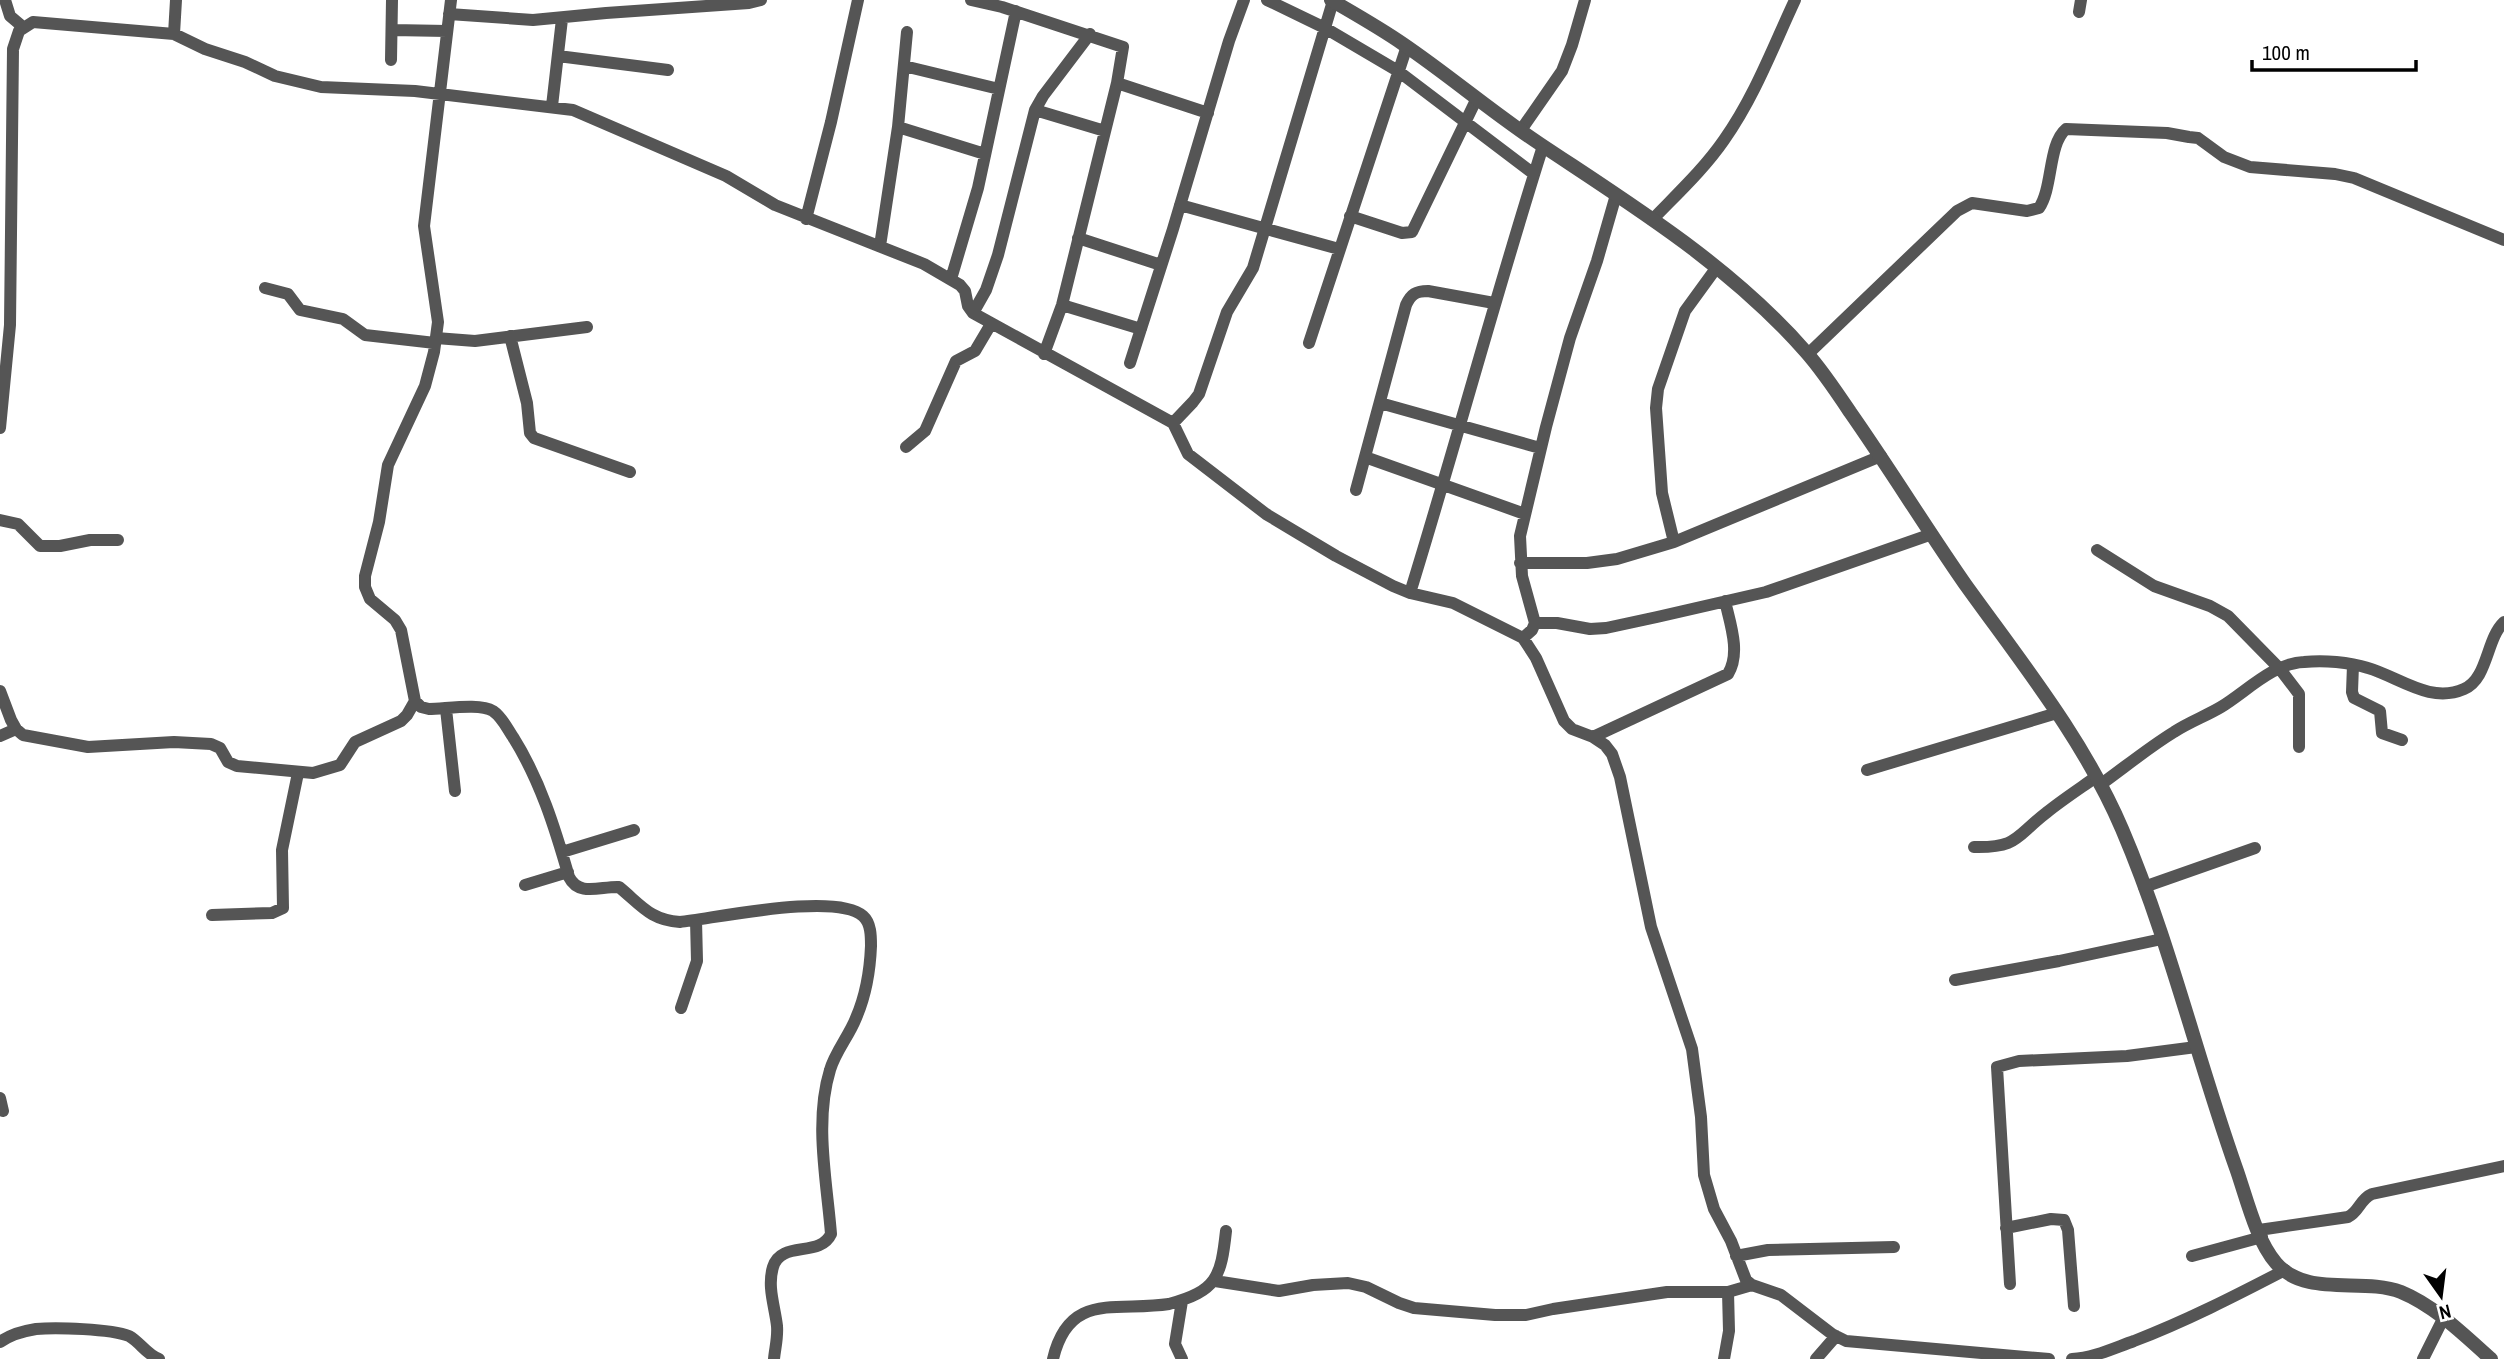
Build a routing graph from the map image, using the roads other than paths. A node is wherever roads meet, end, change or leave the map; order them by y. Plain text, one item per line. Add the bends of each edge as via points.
1 (5, 0) edge
2 (176, 0) edge
3 (393, 0) edge
4 (451, 0) edge
5 (761, 0) edge
6 (858, 0) edge
7 (1244, 0) edge
8 (1267, 0) edge
9 (1585, 0) edge
10 (1795, 0) edge
11 (976, 1) edge
12 (1332, 1) edge
13 (718, 3) edge
14 (1016, 11) junction
15 (449, 14) junction
16 (562, 19) junction
17 (23, 27) junction
18 (1325, 28) junction
19 (392, 30) junction
20 (447, 32) junction
21 (907, 32) dead end
22 (174, 34) junction
23 (1090, 34) junction
24 (1407, 46) junction
25 (558, 56) junction
26 (391, 60) dead end
27 (904, 66) junction
28 (668, 70) dead end
29 (1398, 71) junction
30 (1117, 83) junction
31 (999, 89) junction
32 (440, 94) junction
33 (1477, 97) junction
34 (552, 106) junction
35 (1035, 110) junction
36 (1208, 113) junction
37 (1466, 121) junction
38 (898, 127) junction
39 (1521, 130) junction
40 (1105, 131) junction
41 (1543, 146) junction
42 (985, 154) junction
43 (1534, 174) junction
44 (1616, 195) junction
45 (1180, 205) junction
46 (1350, 216) junction
47 (806, 219) junction
48 (1652, 220) junction
49 (1264, 228) junction
50 (1079, 238) junction
51 (2504, 240) edge
52 (880, 246) junction
53 (1339, 249) junction
54 (1161, 265) junction
55 (1717, 267) junction
56 (951, 279) junction
57 (265, 288) dead end
58 (1494, 303) junction
59 (1062, 305) junction
60 (973, 313) junction
61 (991, 324) junction
62 (587, 327) dead end
63 (1141, 329) junction
64 (510, 336) junction
65 (435, 341) junction
66 (1309, 343) dead end
67 (1044, 354) junction
68 (1808, 354) junction
69 (1130, 363) dead end
70 (1380, 403) junction
71 (1172, 423) junction
72 (1460, 426) junction
73 (0, 428) edge
74 (906, 447) dead end
75 (1540, 448) junction
76 (1881, 456) junction
77 (1365, 457) junction
78 (630, 472) dead end
79 (1444, 485) junction
80 (1356, 490) dead end
81 (1525, 514) junction
82 (0, 520) edge
83 (1932, 534) junction
84 (118, 540) dead end
85 (1674, 542) junction
86 (2097, 550) dead end
87 (1520, 563) junction
88 (1410, 593) junction
89 (1725, 601) junction
90 (2504, 622) edge
91 (1535, 623) junction
92 (1523, 638) junction
93 (2353, 665) junction
94 (2280, 669) junction
95 (0, 691) edge
96 (415, 701) junction
97 (446, 709) junction
98 (2057, 713) junction
99 (16, 729) junction
100 (0, 736) edge
101 (1593, 737) junction
102 (2402, 740) dead end
103 (2299, 747) dead end
104 (1867, 770) dead end
105 (298, 773) junction
106 (2098, 781) junction
107 (455, 791) dead end
108 (634, 830) dead end
109 (1974, 847) dead end
110 (2255, 848) dead end
111 (562, 852) junction
112 (568, 872) junction
113 (525, 885) dead end
114 (2144, 887) junction
115 (212, 915) dead end
116 (696, 920) junction
117 (2162, 939) junction
118 (1955, 980) dead end
119 (681, 1007) dead end
120 (2196, 1047) junction
121 (2504, 1166) edge
122 (2006, 1228) junction
123 (1226, 1231) dead end
124 (2260, 1233) junction
125 (1895, 1247) dead end
126 (1737, 1256) junction
127 (2192, 1256) dead end
128 (2285, 1270) junction
129 (1214, 1280) junction
130 (2010, 1284) dead end
131 (1752, 1285) junction
132 (1728, 1292) junction
133 (1182, 1301) junction
134 (2074, 1306) dead end
135 (2443, 1319) junction
136 (1836, 1336) junction
137 (0, 1342) edge
138 (1941, 1355) edge
139 (159, 1359) edge
140 (774, 1359) edge
141 (1053, 1359) edge
142 (1182, 1359) edge
143 (1724, 1359) edge
144 (1816, 1359) edge
145 (2049, 1359) edge
146 (2072, 1359) edge
147 (2423, 1359) edge
148 (2491, 1359) edge

1 - 17 street via 10,16
2 - 22 street
3 - 19 street
4 - 15 street
5 - 13 street
6 - 47 street
7 - 36 street
8 - 18 street
9 - 39 street via 1562,71
10 - 48 street via 1766,67 1726,137
11 - 14 street
12 - 18 street
12 - 24 street
13 - 16 street
14 - 23 street
14 - 31 street
15 - 16 street
15 - 20 street
16 - 25 street
17 - 22 street via 50,22
17 - 73 street via 13,49 10,316
18 - 29 street
18 - 49 street
19 - 20 street
19 - 26 street
20 - 32 street
21 - 27 street
22 - 32 street via 304,84
23 - 30 street via 1123,47
23 - 35 street
24 - 29 street
24 - 33 street
25 - 28 street
25 - 34 street
27 - 31 street
27 - 38 street
29 - 37 street
29 - 46 street
30 - 36 street
30 - 40 street
31 - 42 street
32 - 34 street
32 - 65 street via 424,226 438,322
33 - 37 street
33 - 39 street
34 - 47 street via 573,110 726,176
35 - 40 street
35 - 60 street via 998,255
36 - 45 street
37 - 43 street
37 - 46 street via 1412,232
38 - 42 street
38 - 52 street
39 - 41 street
40 - 50 street
41 - 43 street
41 - 44 street
42 - 56 street
43 - 58 street
44 - 48 street
44 - 75 street
45 - 49 street
45 - 54 street
46 - 53 street
47 - 52 street
48 - 55 street
49 - 53 street
49 - 71 street via 1253,268 1227,312 1199,394
50 - 54 street
50 - 59 street
51 - 68 street via 2354,178 2250,167 2224,157 2198,138 2066,130 2059,139 2039,208 2027,211 1972,203 1957,211
52 - 56 street
53 - 66 street
54 - 63 street
55 - 68 street
55 - 85 street via 1685,311 1658,388 1662,493
56 - 60 street via 965,291
57 - 65 street via 288,294 300,310 343,319 365,335
58 - 70 street via 1428,291 1410,296
58 - 72 street
59 - 63 street
59 - 67 street
60 - 61 street
61 - 67 street
61 - 74 street via 975,351 956,361 925,431
62 - 64 street
63 - 69 street
64 - 65 street
64 - 78 street via 534,438
65 - 96 street via 425,386 388,465 365,576 370,599 401,630
67 - 71 street
68 - 76 street
70 - 72 street
70 - 77 street
71 - 88 street via 1188,454 1266,514
72 - 75 street
72 - 79 street
75 - 81 street
76 - 83 street
76 - 85 street
77 - 79 street
77 - 80 street
79 - 81 street
79 - 88 street
81 - 87 street
82 - 84 street via 18,524 48,547
83 - 89 street via 1766,592
83 - 98 street
85 - 87 street via 1587,564
86 - 94 street via 2154,586 2219,610
87 - 91 street
88 - 92 street via 1453,603
89 - 91 street via 1606,628
89 - 101 street via 1735,656 1728,674
90 - 93 street via 2476,679 2456,692 2427,691
91 - 92 street
92 - 101 street via 1564,721
93 - 94 street via 2300,662
93 - 102 street via 2354,698 2380,712 2382,733
94 - 103 street via 2301,697
94 - 106 street
95 - 99 street
96 - 97 street via 421,707
96 - 105 street via 401,721 355,742 340,765
97 - 107 street
97 - 111 street via 481,707 503,721 534,773
98 - 104 street
98 - 106 street
99 - 100 street
99 - 105 street via 33,738 88,747 211,744 237,766
101 - 126 street via 1612,754 1620,777 1651,927 1692,1049 1708,1192
105 - 115 street via 282,850 283,908 272,913
106 - 109 street via 2046,813 2014,842
106 - 114 street
108 - 111 street
110 - 114 street
111 - 112 street
112 - 113 street
112 - 116 street via 572,884 580,889 619,887 664,921
114 - 117 street
116 - 119 street via 697,961
116 - 140 street via 826,905 851,910 869,924 865,993 830,1069 826,1088 824,1151 831,1234 820,1245 778,1257 771,1282 777,1337
117 - 118 street
117 - 120 street
120 - 122 street via 2127,1056 2018,1060 1997,1066
120 - 124 street
121 - 124 street via 2377,1192 2366,1196 2348,1217
122 - 130 street
122 - 134 street via 2064,1220
123 - 129 street via 1222,1268
124 - 127 street
124 - 128 street via 2273,1259
125 - 126 street via 1768,1250
126 - 131 street
128 - 135 street via 2314,1283 2396,1290
128 - 146 street via 2151,1334
129 - 132 street via 1279,1291 1348,1283 1414,1308 1494,1315 1526,1315 1667,1292
129 - 133 street
131 - 132 street
131 - 136 street via 1781,1295
132 - 143 street
133 - 141 street via 1091,1310 1063,1331
133 - 142 street via 1175,1344
135 - 147 street
135 - 148 street
136 - 138 street
136 - 144 street
137 - 139 street via 35,1329 105,1332 133,1338
138 - 145 street

